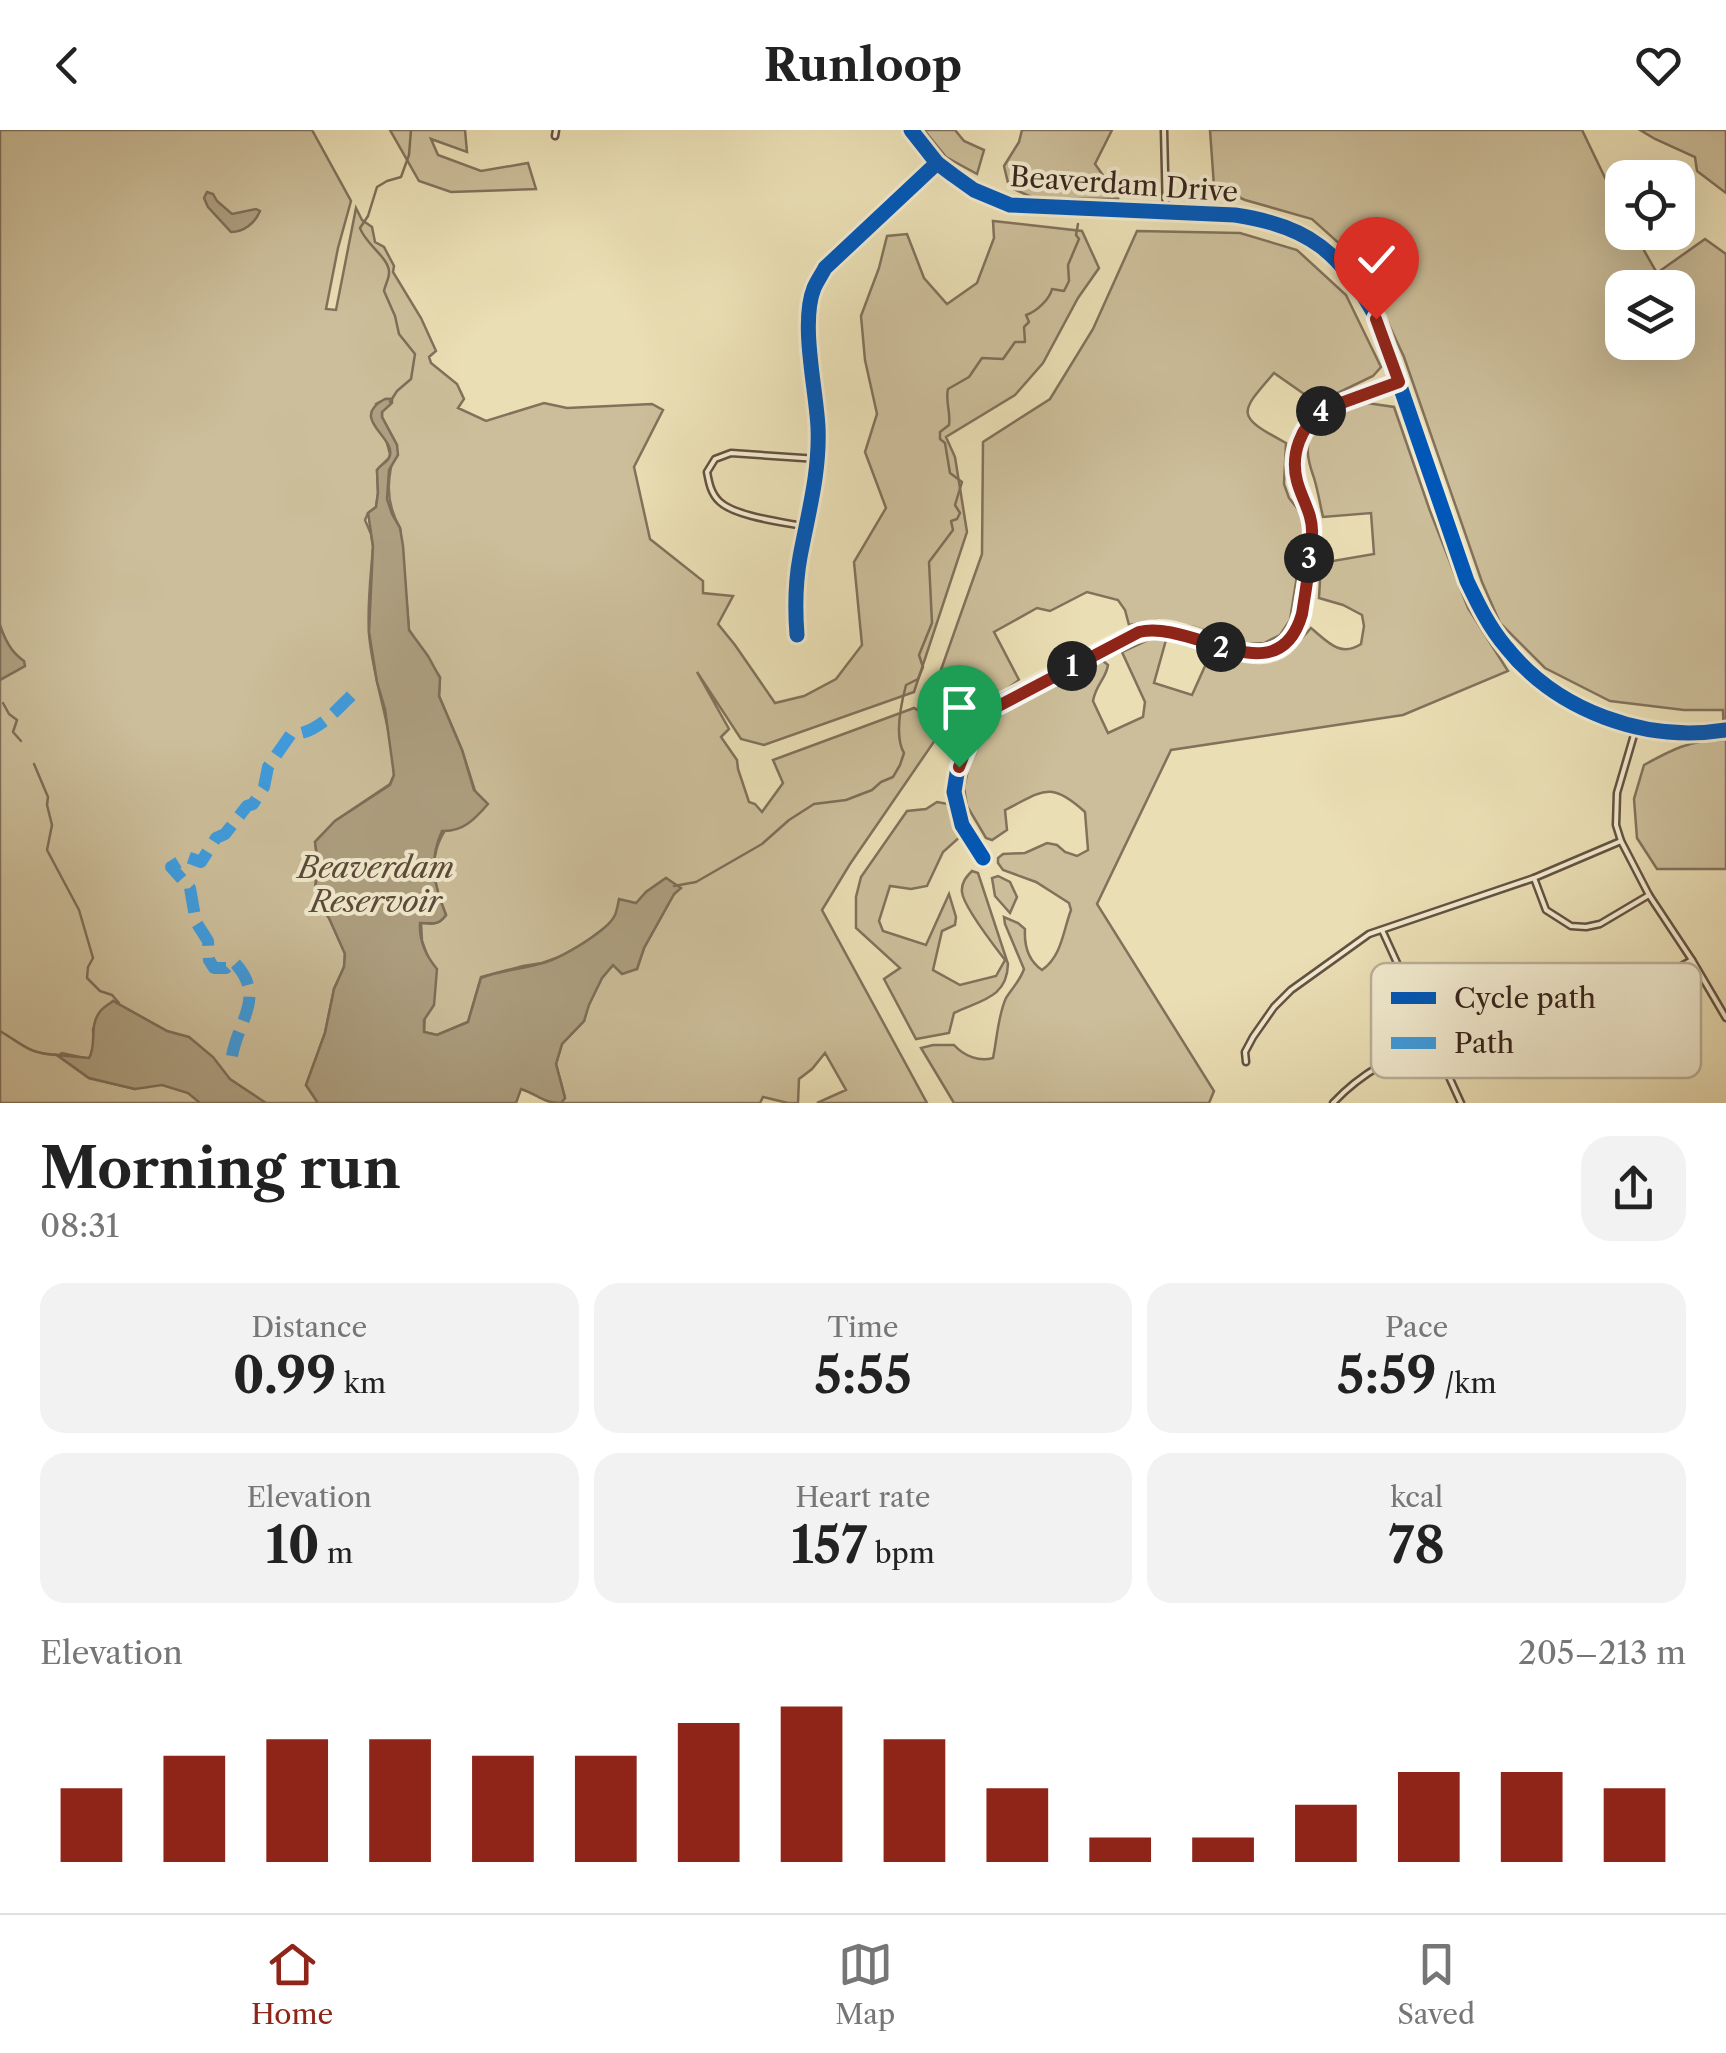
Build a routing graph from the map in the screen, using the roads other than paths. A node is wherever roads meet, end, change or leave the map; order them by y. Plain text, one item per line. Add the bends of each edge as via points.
1 (912, 130) edge
2 (1164, 130) edge
3 (937, 163) junction
4 (1166, 213) junction
5 (1399, 382) junction
6 (818, 459) junction
7 (806, 527) junction
8 (797, 635) dead end
9 (1636, 728) junction
10 (1726, 730) edge
11 (1620, 841) junction
12 (984, 858) dead end
13 (1534, 878) junction
14 (1649, 895) junction
15 (1381, 929) junction
16 (1692, 960) junction
17 (1397, 963) edge
18 (1687, 963) edge
19 (1694, 963) edge
20 (1701, 975) edge
21 (1726, 1018) edge
22 (1246, 1062) dead end
23 (1371, 1070) edge
24 (1451, 1078) edge
25 (1333, 1103) edge
26 (1461, 1103) edge

1 - 3 street, Beaverdam Drive
2 - 4 street
3 - 4 street, Beaverdam Drive via 1010,205
3 - 6 street via 826,268 814,288 808,314
4 - 5 street, Beaverdam Drive via 1265,220 1308,238 1363,294
5 - 9 street, Beaverdam Drive via 1484,617 1530,674 1566,698
5 - 12 street via 1322,410 1298,443 1296,478 1312,534 1299,627 1285,644 1252,655 1149,630 987,712 970,739 954,792 962,825
6 - 7 street
6 - 7 street via 731,452 714,459 707,472 710,488 734,510
7 - 8 street via 795,596
9 - 10 street, Beaverdam Drive
9 - 11 street via 1617,793
11 - 13 street
11 - 14 street
13 - 14 street via 1546,910 1571,926 1600,924
13 - 15 street
14 - 16 street
15 - 17 street
15 - 22 street via 1291,990 1253,1038
16 - 18 street
16 - 19 street
20 - 21 street
23 - 25 street
24 - 26 street

